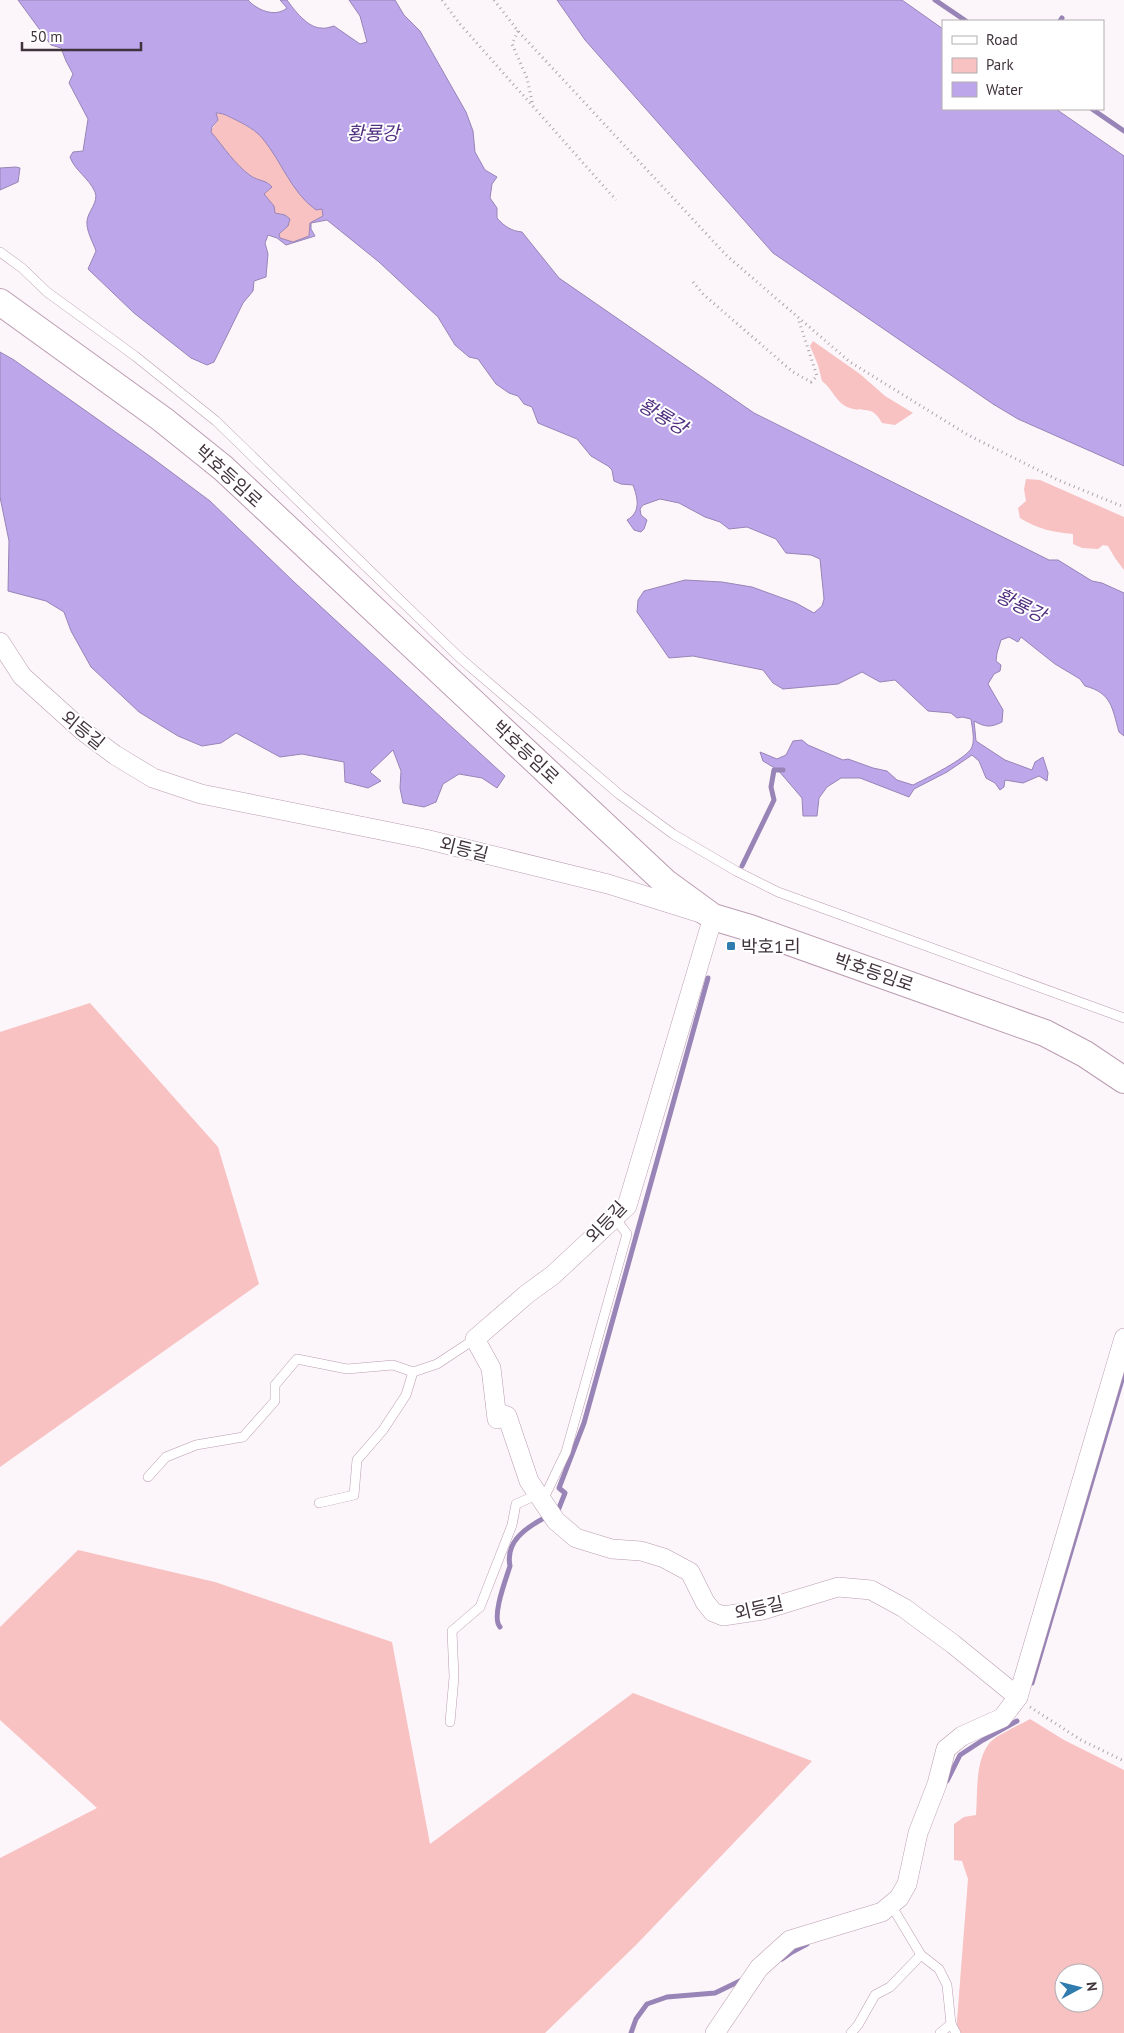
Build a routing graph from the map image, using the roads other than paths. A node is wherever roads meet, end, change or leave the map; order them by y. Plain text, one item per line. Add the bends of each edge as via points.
1 (0, 252) edge
2 (0, 302) edge
3 (0, 642) edge
4 (713, 917) junction
5 (1124, 1018) edge
6 (1124, 1080) edge
7 (614, 1218) junction
8 (1124, 1338) edge
9 (475, 1340) junction
10 (413, 1372) junction
11 (148, 1478) dead end
12 (541, 1498) junction
13 (319, 1503) dead end
14 (1018, 1697) junction
15 (450, 1722) dead end
16 (891, 1905) junction
17 (921, 1955) junction
18 (951, 2024) junction
19 (715, 2033) edge
20 (851, 2033) edge
21 (940, 2033) edge
22 (956, 2033) edge

1 - 5 lane via 47,292 135,356 216,421 460,658 605,782 673,834 778,892
2 - 4 street, 박호등임로 via 162,419 223,468 665,882
3 - 4 street, 외등길 via 22,676 76,726 153,778 201,794 425,839 608,884
4 - 6 street, 박호등임로 via 1046,1033
4 - 7 street, 외등길 via 627,1206
7 - 9 street, 외등길 via 553,1275
7 - 12 lane via 627,1234 566,1452
8 - 14 street
9 - 10 lane via 437,1364
9 - 12 street, 외등길 via 491,1368 498,1419 502,1414 507,1416 529,1481
10 - 11 lane via 393,1365 347,1369 297,1359 275,1385 275,1401 243,1438 196,1445 166,1457
10 - 13 lane via 406,1395 383,1430 357,1460 354,1495
12 - 14 street, 외등길 via 556,1521 576,1538 612,1549 641,1551 664,1558 690,1572 705,1602 713,1612 723,1616 763,1610 838,1587 871,1590 911,1613
12 - 15 lane via 516,1504 512,1525 480,1607 452,1631 454,1677
14 - 16 street via 1002,1718 962,1736 946,1749 918,1834 907,1884 900,1898
16 - 17 lane
16 - 19 street via 882,1912 790,1940 759,1968
17 - 18 lane via 939,1969 947,1985
17 - 20 lane via 890,1987 874,1996
18 - 21 lane
18 - 22 lane

